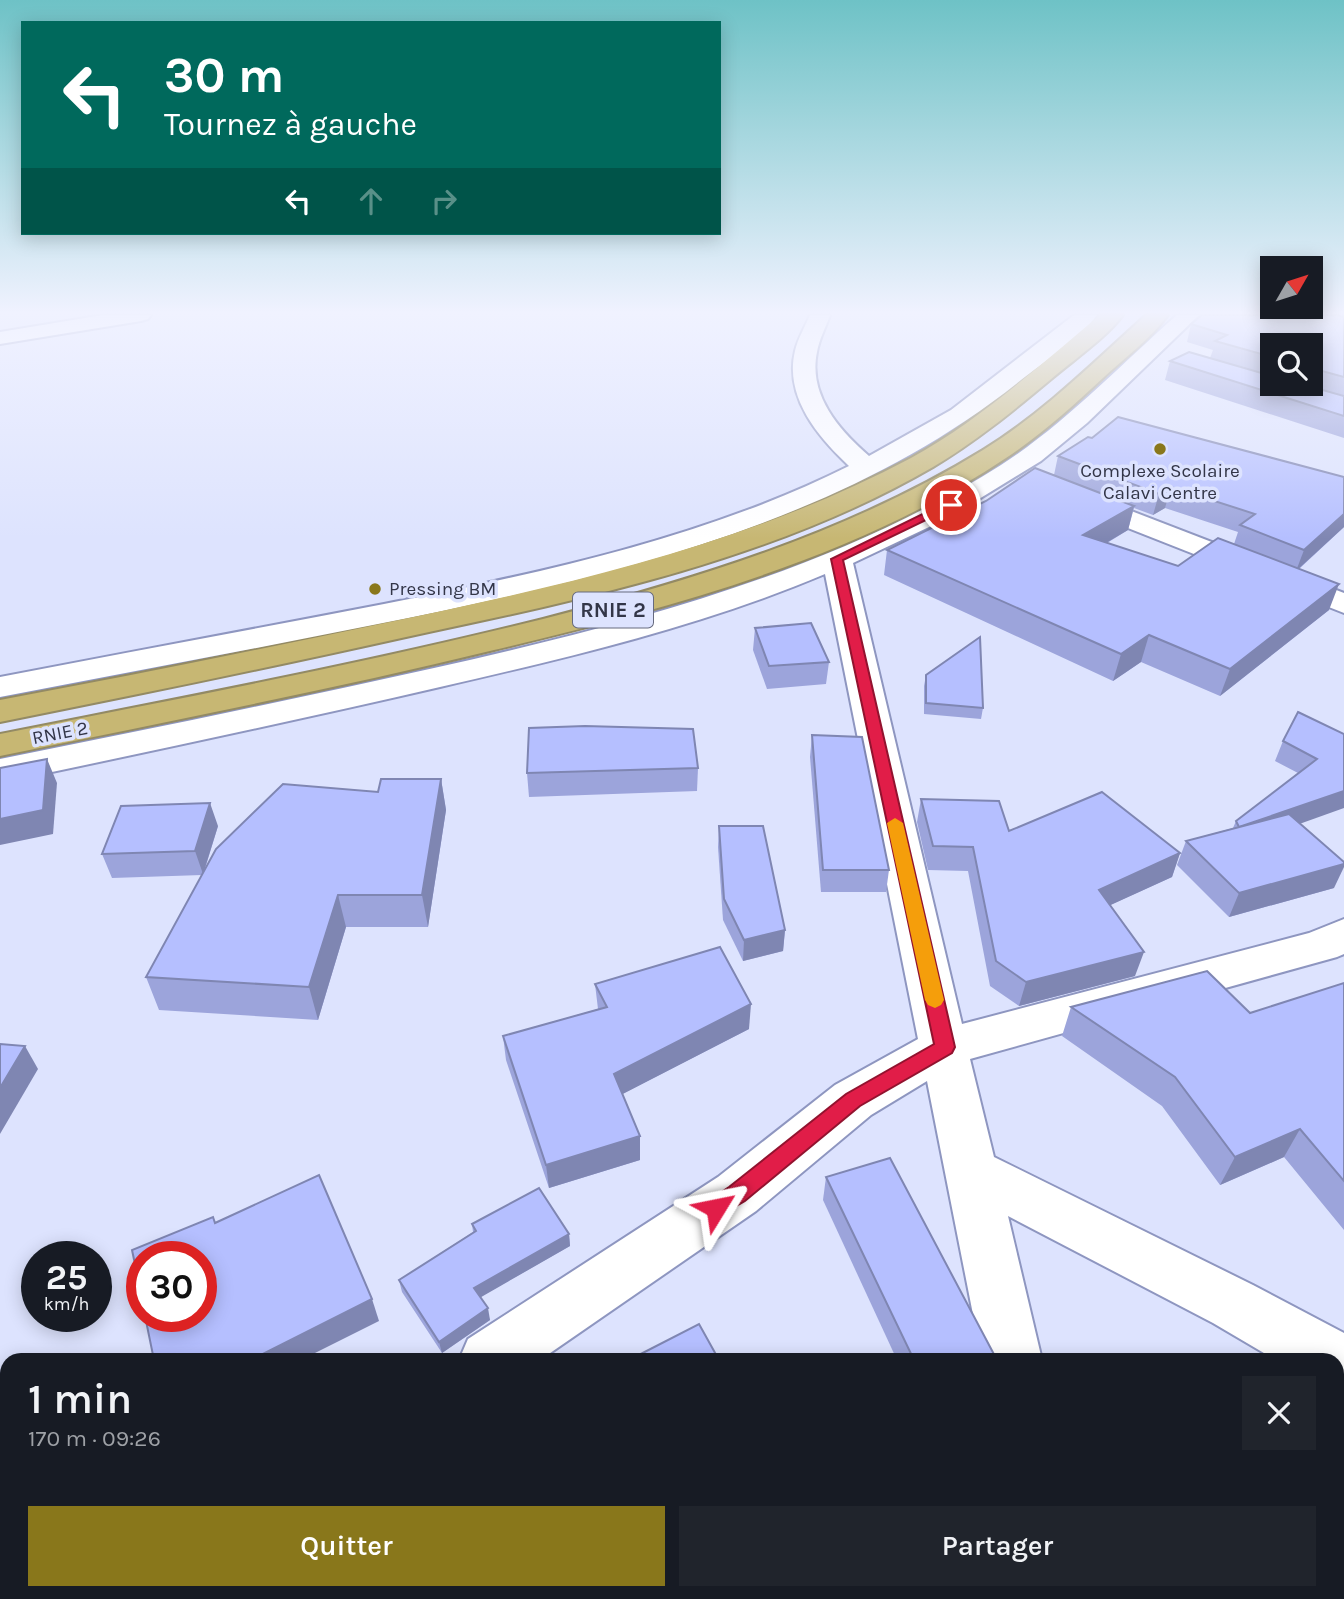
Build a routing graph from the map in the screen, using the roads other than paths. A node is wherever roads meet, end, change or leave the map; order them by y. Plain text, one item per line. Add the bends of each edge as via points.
1 (807, 390) edge
2 (994, 390) edge
3 (1024, 390) edge
4 (1076, 390) edge
5 (1117, 390) edge
6 (866, 468) junction
7 (1035, 481) junction
8 (837, 559) junction
9 (1344, 604) edge
10 (0, 687) edge
11 (0, 711) edge
12 (0, 745) edge
13 (0, 771) edge
14 (1344, 935) edge
15 (945, 1047) junction
16 (972, 1172) junction
17 (499, 1353) edge
18 (1011, 1353) edge
19 (1322, 1353) edge

1 - 6 street via 835,440
2 - 6 street via 913,444
3 - 11 highway, RNIE 2 / RNIE 2 via 954,442 881,484 761,533 648,569 455,617
4 - 12 highway, RNIE 2 / RNIE 2 via 1039,423 941,486 805,549 710,582 483,645
5 - 7 street via 1049,444
6 - 10 street via 748,516 590,566 431,604
7 - 8 street via 929,516
7 - 9 street
8 - 13 street via 731,599 551,650
8 - 15 street
14 - 15 street via 1321,946
15 - 16 street
15 - 17 street via 853,1100 737,1194
16 - 18 street
16 - 19 street

